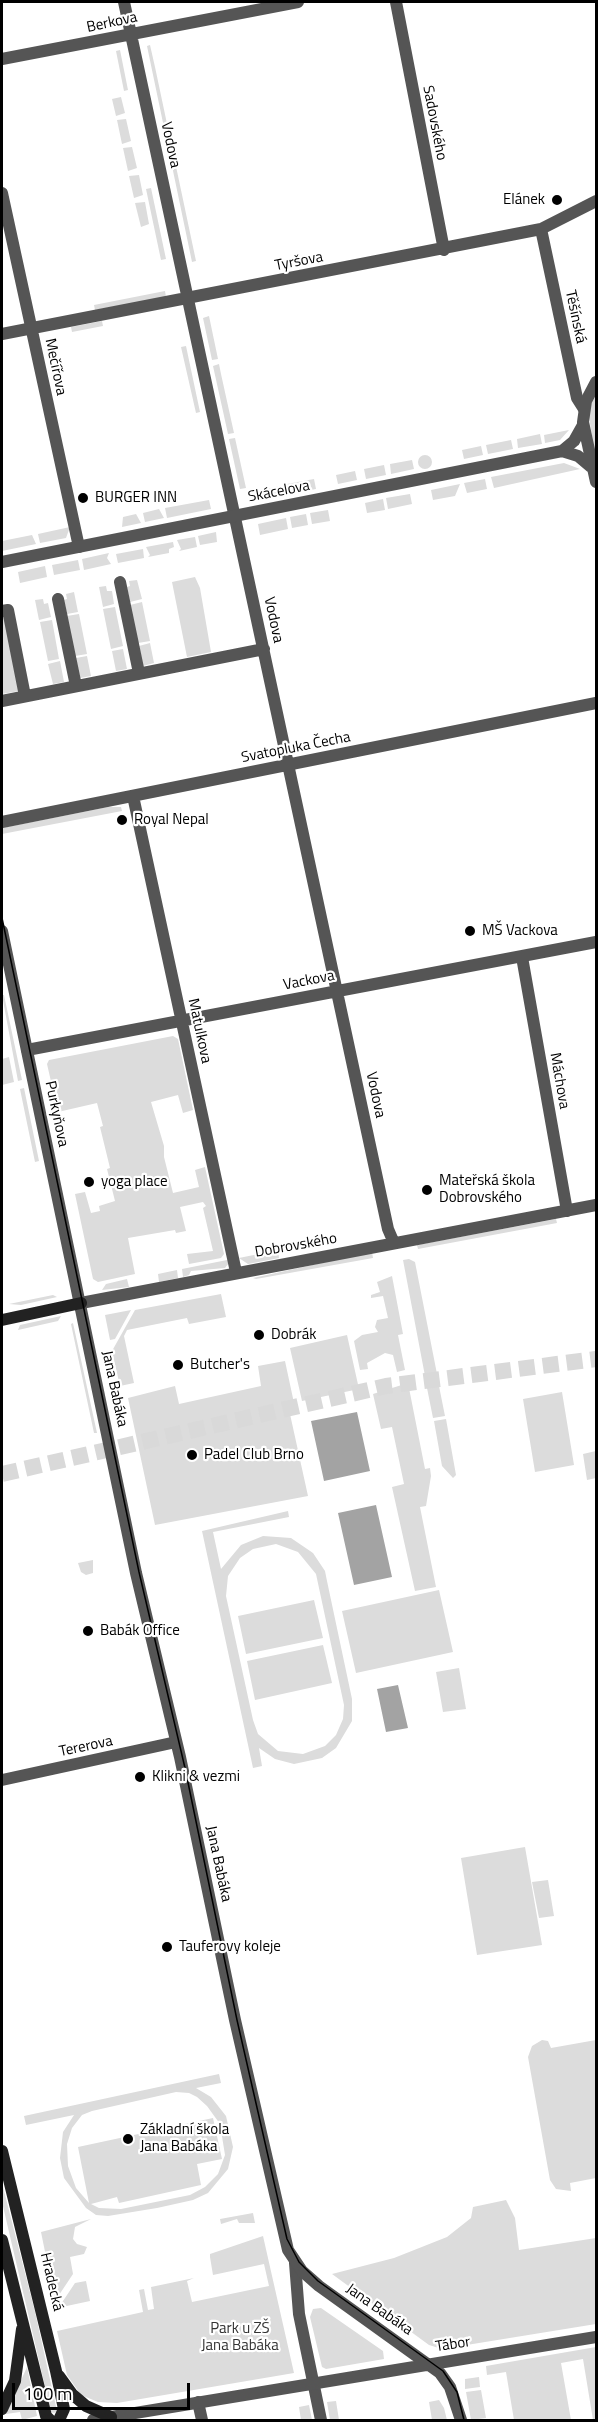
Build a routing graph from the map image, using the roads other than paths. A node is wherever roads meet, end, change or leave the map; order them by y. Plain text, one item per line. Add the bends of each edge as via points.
1 (124, 2) edge
2 (298, 2) edge
3 (396, 2) edge
4 (131, 36) junction
5 (2, 59) edge
6 (2, 193) edge
7 (597, 201) edge
8 (541, 230) junction
9 (444, 250) junction
10 (188, 298) junction
11 (31, 328) junction
12 (2, 334) edge
13 (597, 382) edge
14 (584, 409) junction
15 (583, 425) junction
16 (562, 451) junction
17 (591, 466) junction
18 (597, 482) edge
19 (236, 516) junction
20 (79, 547) junction
21 (2, 562) edge
22 (120, 582) dead end
23 (58, 599) dead end
24 (2, 611) edge
25 (264, 649) junction
26 (139, 674) junction
27 (76, 686) junction
28 (25, 696) junction
29 (2, 701) edge
30 (597, 703) edge
31 (289, 765) junction
32 (133, 796) junction
33 (2, 822) edge
34 (2, 931) edge
35 (597, 942) edge
36 (522, 957) junction
37 (338, 991) junction
38 (182, 1020) junction
39 (27, 1050) junction
40 (597, 1205) edge
41 (567, 1211) junction
42 (394, 1243) junction
43 (236, 1272) junction
44 (81, 1303) junction
45 (2, 1320) edge
46 (176, 1742) junction
47 (2, 1780) edge
48 (2, 2151) edge
49 (2, 2240) edge
50 (295, 2263) junction
51 (23, 2316) junction
52 (597, 2337) edge
53 (430, 2364) junction
54 (56, 2371) junction
55 (315, 2382) junction
56 (198, 2402) junction
57 (2, 2409) edge
58 (111, 2417) junction
59 (50, 2421) edge
60 (59, 2421) edge
61 (93, 2421) edge
62 (202, 2421) edge
63 (321, 2421) edge
64 (461, 2421) edge

1 - 4 street, Vodova
2 - 4 street, Berkova
3 - 9 street, Sadovského
4 - 5 street, Berkova
4 - 10 street, Vodova
6 - 11 street, Mečířova
7 - 8 street, Tyršova
8 - 9 street, Tyršova
8 - 14 street, Těšínská via 577,398
9 - 10 street, Tyršova
10 - 11 street, Tyršova
10 - 19 street, Vodova
11 - 12 street, Tyršova
11 - 20 street, Mečířova
13 - 14 street
14 - 15 street
15 - 16 street via 574,441
15 - 17 street
16 - 17 street
16 - 19 street, Skácelova
17 - 18 street
19 - 20 street, Skácelova
19 - 25 street, Vodova
20 - 21 street, Skácelova
22 - 26 street
23 - 27 street
24 - 28 street via 8,610
25 - 26 street
25 - 31 street, Vodova
26 - 27 street
27 - 28 street
28 - 29 street
30 - 31 street, Svatopluka Čecha
31 - 32 street, Svatopluka Čecha
31 - 37 street, Vodova
32 - 33 street, Svatopluka Čecha
32 - 38 street, Matulkova
34 - 39 street, Purkyňova
35 - 36 street, Vackova
36 - 37 street, Vackova
36 - 41 street, Máchova
37 - 38 street, Vackova
37 - 42 street, Vodova
38 - 39 street, Vackova
38 - 43 street, Matulkova
39 - 44 street, Purkyňova
40 - 41 street, Dobrovského
41 - 42 street, Dobrovského
42 - 43 street, Dobrovského
43 - 44 street, Dobrovského
44 - 45 main road, Dobrovského
44 - 46 street, Jana Babáka via 136,1573
46 - 47 street, Tererova
46 - 50 street, Jana Babáka via 283,2235
48 - 54 main road, Hradecká
49 - 51 main road
50 - 53 street, Jana Babáka via 319,2286
50 - 55 street via 299,2314
51 - 57 main road via 19,2364
51 - 59 main road
52 - 53 street, Tábor
53 - 55 street, Tábor
53 - 64 street, Jana Babáka via 450,2387
54 - 58 main road via 86,2406
54 - 60 main road, Hradecká via 64,2409
55 - 56 street, Tábor
55 - 63 street
56 - 58 street, Tábor
56 - 62 street
58 - 61 street, Tábor

